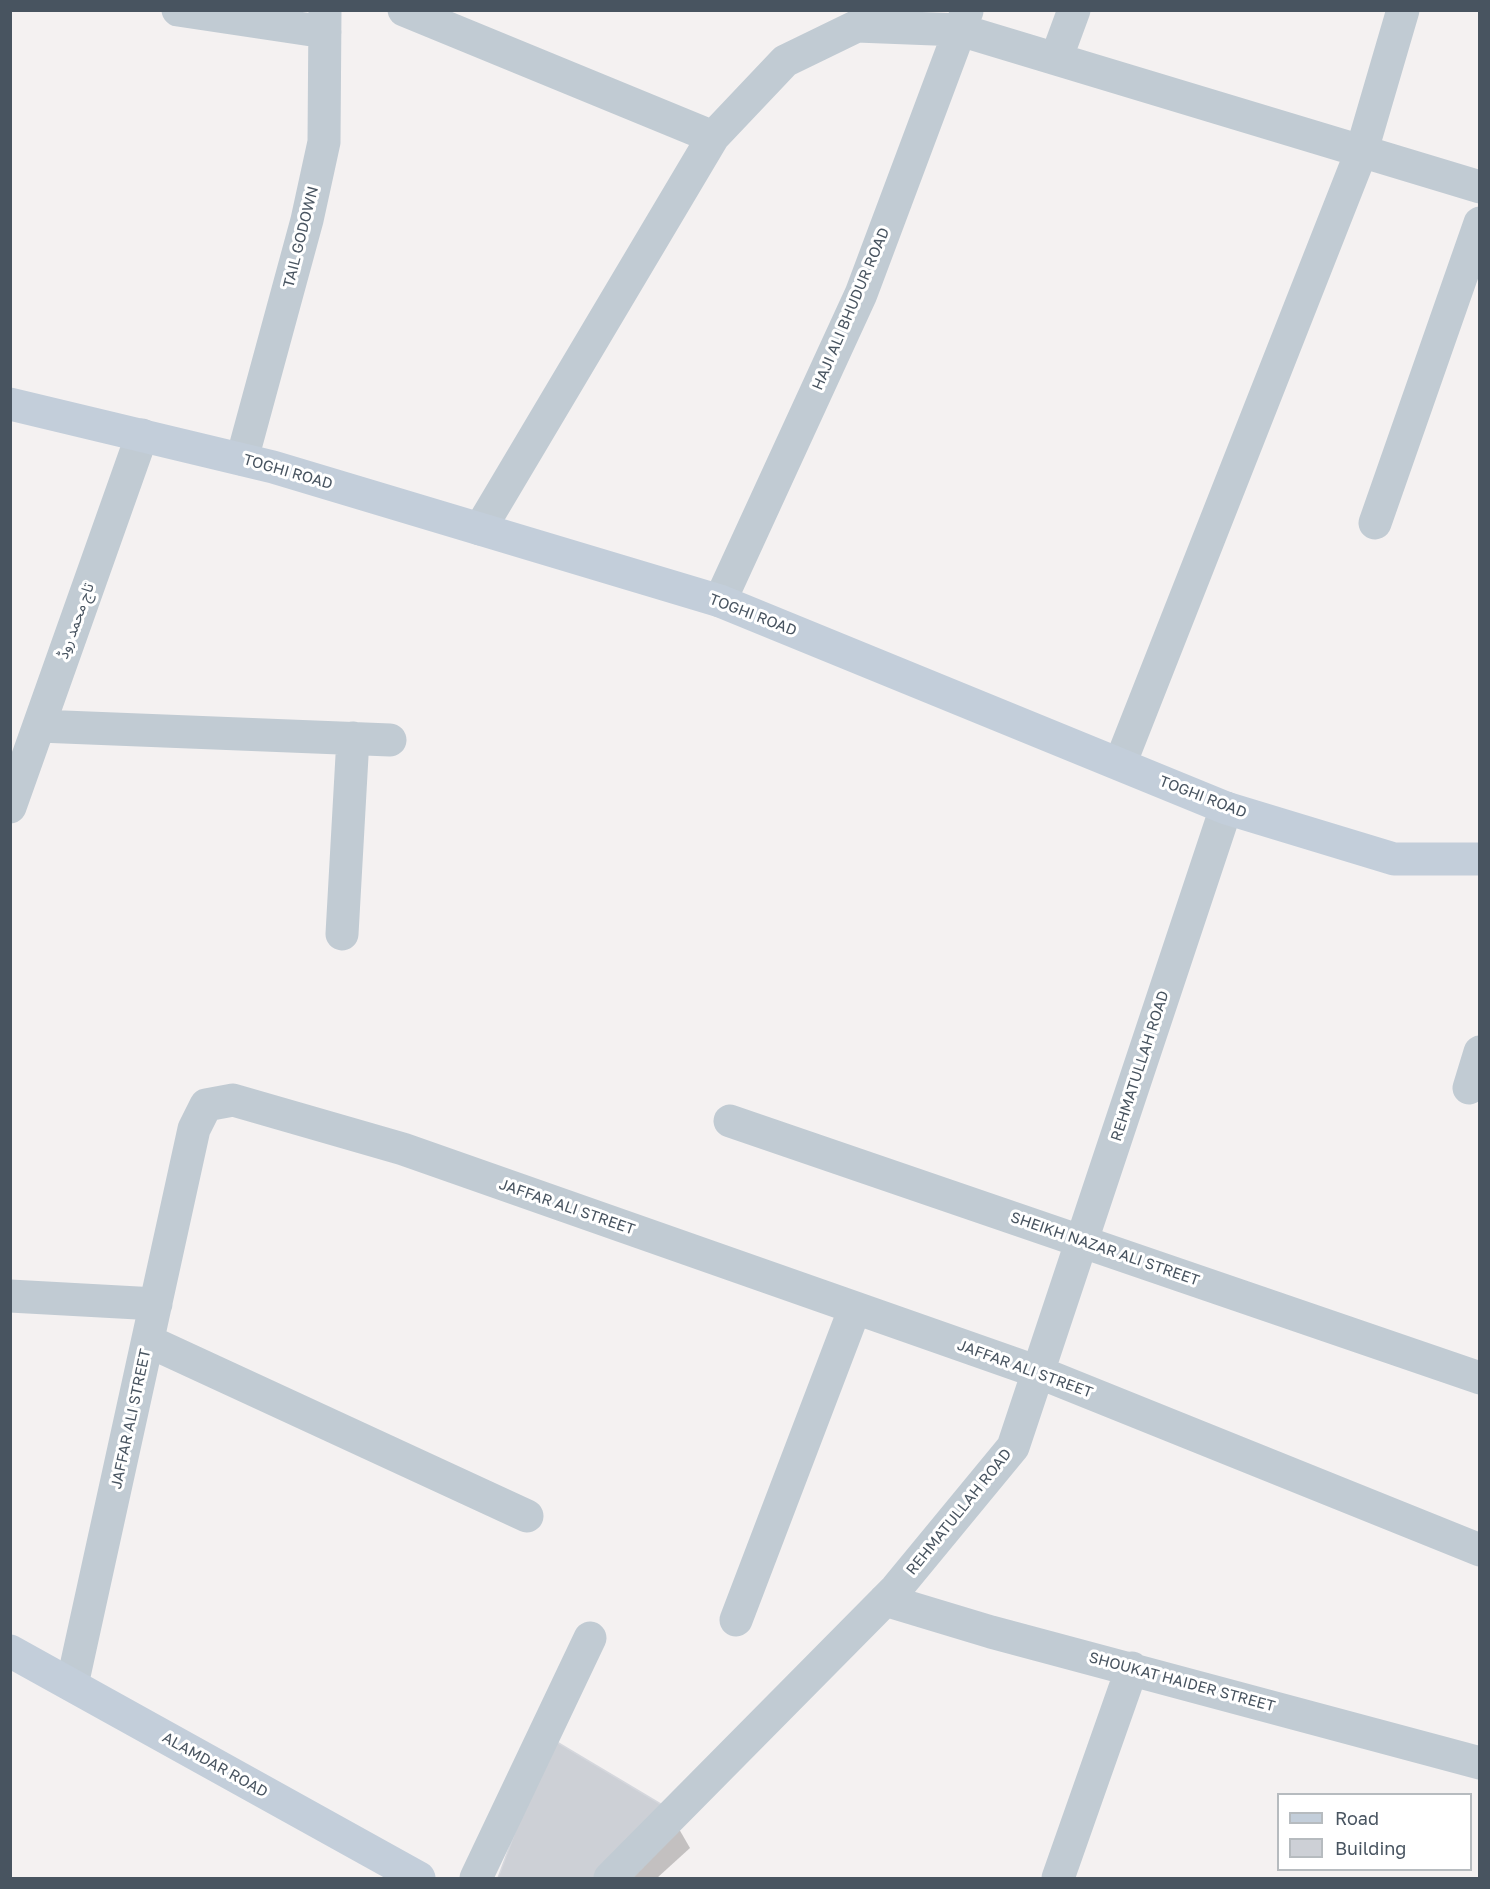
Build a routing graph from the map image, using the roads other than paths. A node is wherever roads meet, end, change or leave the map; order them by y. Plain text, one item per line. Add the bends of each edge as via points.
1 (178, 10) edge
2 (404, 10) edge
3 (1074, 10) edge
4 (1403, 10) edge
5 (964, 20) edge
6 (325, 21) edge
7 (1056, 58) junction
8 (713, 137) junction
9 (1362, 150) junction
10 (1479, 187) edge
11 (1479, 223) edge
12 (10, 404) edge
13 (142, 435) junction
14 (242, 459) junction
15 (1376, 523) dead end
16 (480, 529) junction
17 (720, 601) junction
18 (39, 726) junction
19 (353, 738) junction
20 (390, 740) dead end
21 (1120, 764) junction
22 (10, 807) edge
23 (1226, 808) junction
24 (1479, 859) edge
25 (342, 934) dead end
26 (1479, 1052) edge
27 (1469, 1088) dead end
28 (730, 1121) dead end
29 (1082, 1240) junction
30 (10, 1296) edge
31 (156, 1304) junction
32 (855, 1308) junction
33 (148, 1341) junction
34 (1038, 1372) junction
35 (1479, 1378) edge
36 (527, 1516) dead end
37 (1479, 1550) edge
38 (885, 1600) junction
39 (736, 1620) dead end
40 (590, 1638) dead end
41 (10, 1651) edge
42 (1131, 1668) junction
43 (72, 1686) junction
44 (1479, 1763) edge
45 (419, 1878) edge
46 (476, 1878) edge
47 (610, 1878) edge
48 (1058, 1878) edge

1 - 6 street
2 - 8 street
3 - 7 street
4 - 9 street
5 - 7 street
5 - 8 street via 857,26 785,61
5 - 17 street, HAJI ALI BHUDUR ROAD via 861,294
6 - 14 street, TAIL GODOWN via 324,142 307,220
7 - 9 street
8 - 16 street
9 - 10 street
9 - 21 street
11 - 15 street
12 - 13 street, TOGHI ROAD
13 - 14 street, TOGHI ROAD
13 - 18 street, تاج محمد روڈ
14 - 16 street, TOGHI ROAD
16 - 17 street, TOGHI ROAD
17 - 21 street, TOGHI ROAD
18 - 19 street
18 - 22 street, تاج محمد روڈ
19 - 20 street
19 - 25 street
21 - 23 street, TOGHI ROAD
23 - 24 street, TOGHI ROAD via 1394,859
23 - 29 street, REHMATULLAH ROAD
26 - 27 street
28 - 29 street, SHEIKH NAZAR ALI STREET
29 - 34 street, REHMATULLAH ROAD
29 - 35 street, SHEIKH NAZAR ALI STREET
30 - 31 street
31 - 32 street, JAFFAR ALI STREET via 194,1129 206,1105 233,1100 403,1149
31 - 33 street, JAFFAR ALI STREET
32 - 34 street, JAFFAR ALI STREET
32 - 39 street
33 - 36 street
33 - 43 street, JAFFAR ALI STREET
34 - 37 street, JAFFAR ALI STREET
34 - 38 street, REHMATULLAH ROAD via 1013,1447
38 - 42 street, SHOUKAT HAIDER STREET
38 - 47 street, REHMATULLAH ROAD
40 - 46 street
41 - 43 street, ALAMDAR ROAD
42 - 44 street, SHOUKAT HAIDER STREET
42 - 48 street
43 - 45 street, ALAMDAR ROAD

